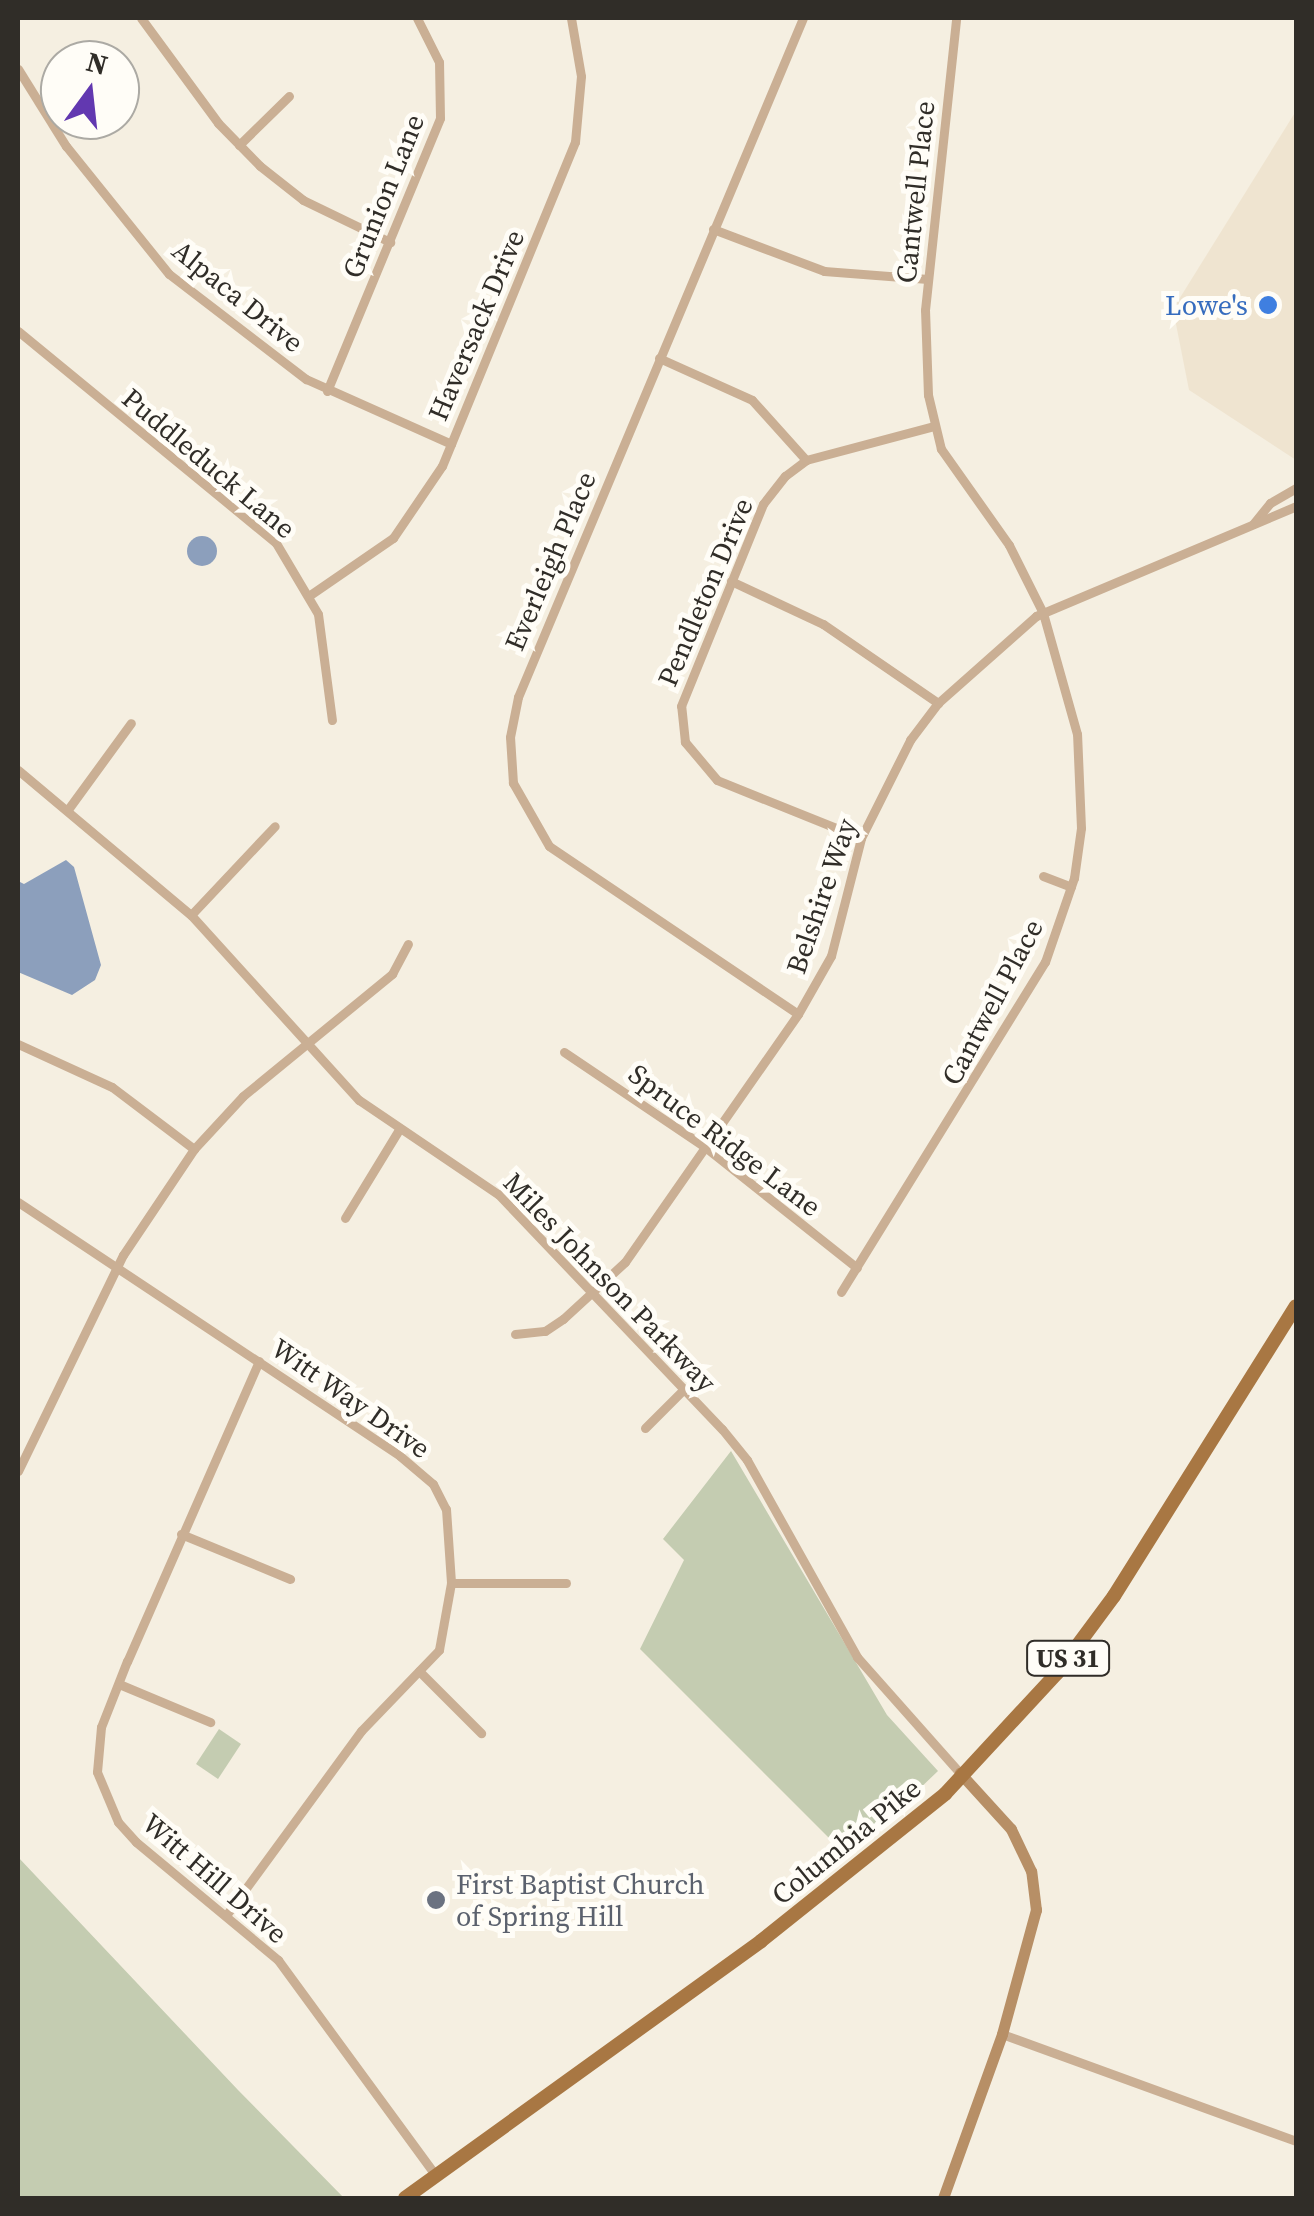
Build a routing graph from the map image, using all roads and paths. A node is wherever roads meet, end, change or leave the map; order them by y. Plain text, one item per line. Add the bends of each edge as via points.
1 (141, 18) edge
2 (417, 18) edge
3 (571, 18) edge
4 (803, 18) edge
5 (956, 18) edge
6 (18, 69) edge
7 (289, 96) dead end
8 (239, 145) junction
9 (714, 229) junction
10 (390, 242) junction
11 (928, 278) junction
12 (18, 331) edge
13 (660, 358) junction
14 (327, 390) junction
15 (934, 426) junction
16 (451, 444) junction
17 (806, 460) junction
18 (1296, 488) edge
19 (1296, 506) edge
20 (1252, 526) junction
21 (731, 582) junction
22 (310, 595) junction
23 (1044, 613) junction
24 (938, 703) junction
25 (332, 720) dead end
26 (131, 723) dead end
27 (18, 770) edge
28 (69, 808) junction
29 (276, 826) dead end
30 (861, 838) junction
31 (1043, 876) dead end
32 (1071, 887) junction
33 (191, 914) junction
34 (408, 944) dead end
35 (798, 1014) junction
36 (304, 1042) junction
37 (18, 1044) edge
38 (564, 1052) dead end
39 (400, 1128) junction
40 (706, 1148) junction
41 (194, 1149) junction
42 (18, 1202) edge
43 (345, 1218) dead end
44 (118, 1264) junction
45 (857, 1268) junction
46 (840, 1292) dead end
47 (592, 1296) junction
48 (1296, 1306) edge
49 (515, 1334) dead end
50 (258, 1361) junction
51 (684, 1390) junction
52 (645, 1428) dead end
53 (18, 1471) edge
54 (181, 1534) junction
55 (290, 1580) dead end
56 (451, 1583) junction
57 (566, 1583) dead end
58 (419, 1671) junction
59 (118, 1684) junction
60 (210, 1722) dead end
61 (480, 1733) dead end
62 (960, 1773) junction
63 (228, 1913) junction
64 (1002, 2034) junction
65 (1296, 2141) edge
66 (436, 2176) junction
67 (404, 2198) edge
68 (943, 2198) edge

1 - 8 street
2 - 10 street, Grunion Lane via 439,62 442,107
3 - 16 street, Haversack Drive via 580,76 575,142
4 - 9 street, Everleigh Place
5 - 11 street, Cantwell Place
6 - 14 street, Alpaca Drive via 66,146 154,259
7 - 8 street
8 - 10 street via 303,200
9 - 11 street via 811,268
9 - 13 street, Everleigh Place
10 - 14 street, Grunion Lane
11 - 15 street, Cantwell Place
12 - 22 street, Puddleduck Lane via 262,530
13 - 17 street via 752,400
13 - 35 street, Everleigh Place via 518,697 510,737 513,782 550,846
14 - 16 street, Alpaca Drive
15 - 17 street
15 - 23 street, Cantwell Place via 941,449 1009,544
16 - 22 street, Haversack Drive via 405,526 370,560
17 - 21 street, Pendleton Drive via 763,504
18 - 20 street, Belshire Way via 1270,502
19 - 20 street, Belshire Way
20 - 23 street, Belshire Way
21 - 24 street via 822,624
21 - 30 street, Pendleton Drive via 681,706 693,758 741,795
22 - 25 street, Puddleduck Lane via 328,658
23 - 24 street, Belshire Way
23 - 32 street, Cantwell Place via 1079,748 1082,828
24 - 30 street, Belshire Way via 910,740
26 - 28 street
27 - 28 street, Miles Johnson Parkway
28 - 33 street, Miles Johnson Parkway
29 - 33 street
30 - 35 street, Belshire Way via 831,956
31 - 32 street
32 - 45 street, Cantwell Place via 1024,1001
33 - 36 street, Miles Johnson Parkway
34 - 36 street via 392,974
35 - 40 street, Belshire Way
36 - 39 street, Miles Johnson Parkway via 358,1100
36 - 41 street
37 - 41 street via 112,1087
38 - 40 street, Spruce Ridge Lane
39 - 43 street
39 - 47 street, Miles Johnson Parkway via 498,1194
40 - 45 street, Spruce Ridge Lane
40 - 47 street, Belshire Way via 640,1243
41 - 44 street
42 - 44 street, Witt Way Drive
44 - 50 street, Witt Way Drive
44 - 53 street
45 - 46 street, Cantwell Place
47 - 49 street, Belshire Way via 545,1330
47 - 51 street, Miles Johnson Parkway
48 - 62 main road, Columbia Pike / US 31 via 1114,1596 1056,1673
50 - 54 street, Witt Hill Drive
50 - 56 street, Witt Way Drive via 433,1484 449,1518
51 - 52 street
51 - 62 street, Miles Johnson Parkway via 747,1460 858,1657
54 - 55 street
54 - 59 street, Witt Hill Drive
56 - 57 street
56 - 58 street, Witt Way Drive via 443,1640
58 - 61 street
58 - 63 street, Witt Way Drive via 361,1731
59 - 60 street
59 - 63 street, Witt Hill Drive via 101,1728 97,1772 118,1822
62 - 64 main road via 1011,1829 1036,1894 1034,1932
62 - 66 main road, Columbia Pike / US 31 via 911,1826
63 - 66 street, Witt Hill Drive via 278,1960
64 - 65 street
64 - 68 main road
66 - 67 main road, US 31

